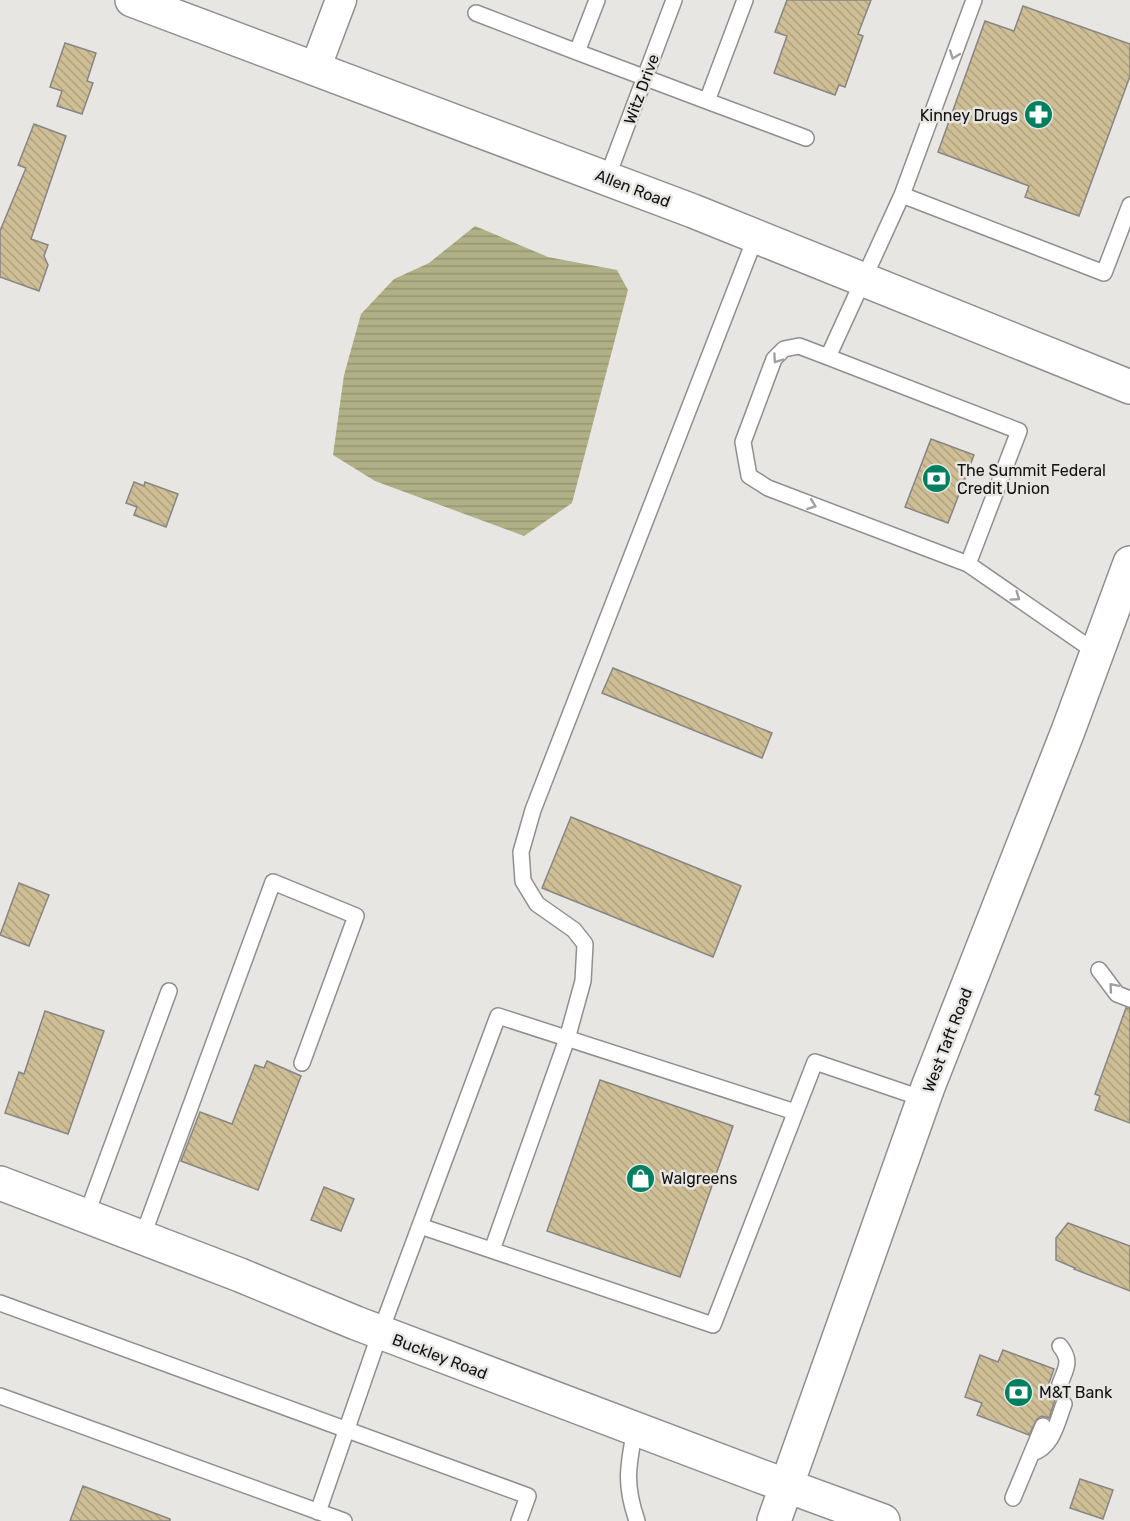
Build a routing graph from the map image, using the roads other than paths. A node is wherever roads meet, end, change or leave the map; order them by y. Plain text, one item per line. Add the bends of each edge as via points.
1 (132, 0) edge
2 (341, 0) edge
3 (597, 0) edge
4 (674, 0) edge
5 (745, 0) edge
6 (974, 0) edge
7 (476, 13) dead end
8 (577, 52) junction
9 (315, 69) junction
10 (645, 78) junction
11 (707, 101) junction
12 (806, 138) dead end
13 (607, 178) junction
14 (902, 195) junction
15 (1130, 205) edge
16 (756, 236) junction
17 (862, 279) junction
18 (828, 357) junction
19 (1130, 387) edge
20 (1130, 563) edge
21 (968, 564) junction
22 (1097, 653) junction
23 (1099, 970) dead end
24 (169, 991) dead end
25 (1130, 999) edge
26 (567, 1039) junction
27 (302, 1063) dead end
28 (924, 1099) junction
29 (795, 1112) junction
30 (0, 1183) edge
31 (86, 1216) junction
32 (420, 1226) junction
33 (142, 1238) junction
34 (492, 1250) junction
35 (0, 1302) edge
36 (380, 1333) junction
37 (1060, 1346) dead end
38 (1065, 1386) dead end
39 (0, 1396) edge
40 (1064, 1404) dead end
41 (1043, 1426) dead end
42 (635, 1429) junction
43 (346, 1430) junction
44 (1032, 1453) junction
45 (788, 1487) junction
46 (1013, 1498) dead end
47 (318, 1512) junction
48 (344, 1521) edge
49 (519, 1521) edge
50 (637, 1521) edge
51 (774, 1521) edge
52 (883, 1521) edge

1 - 9 street, Allen Road
2 - 9 street
3 - 8 lane
4 - 10 lane, Witz Drive
5 - 11 lane
6 -> 14 lane
7 - 8 lane
8 - 10 lane
9 - 13 street, Allen Road
10 - 11 lane
10 - 13 lane, Witz Drive
11 - 12 lane
13 - 16 street, Allen Road
14 - 15 lane via 1104,273
14 - 17 lane
16 - 17 street, Allen Road
16 - 26 lane via 533,810 521,852 523,881 537,904 574,930 585,944 583,981
17 - 18 lane
17 - 19 street, Allen Road
18 - 21 lane via 1018,431
18 -> 21 lane via 799,346 784,349 774,359 743,442 749,476 768,488
20 - 22 street, West Taft Road
21 -> 22 lane
22 - 28 street, West Taft Road
25 -> 23 lane via 1117,994
24 - 31 lane
26 - 29 lane
26 - 32 lane via 498,1016
26 - 34 lane
27 - 33 lane via 356,916 273,882
28 - 29 lane via 815,1062
28 - 45 street, West Taft Road
29 - 34 lane via 713,1324
30 - 31 street, Buckley Road
31 - 33 street, Buckley Road
32 - 34 lane
32 - 36 lane
33 - 36 street, Buckley Road
35 - 43 lane
36 - 42 street, Buckley Road
36 - 43 lane
37 - 38 lane via 1068,1361
39 - 47 lane
40 - 44 lane via 1045,1446
41 - 44 lane
42 - 45 street, Buckley Road
42 - 50 lane via 627,1472 630,1502
43 - 47 lane
43 - 49 lane via 528,1496
44 - 46 lane
45 - 51 street, West Taft Road
45 - 52 street, Buckley Road
47 - 48 lane

